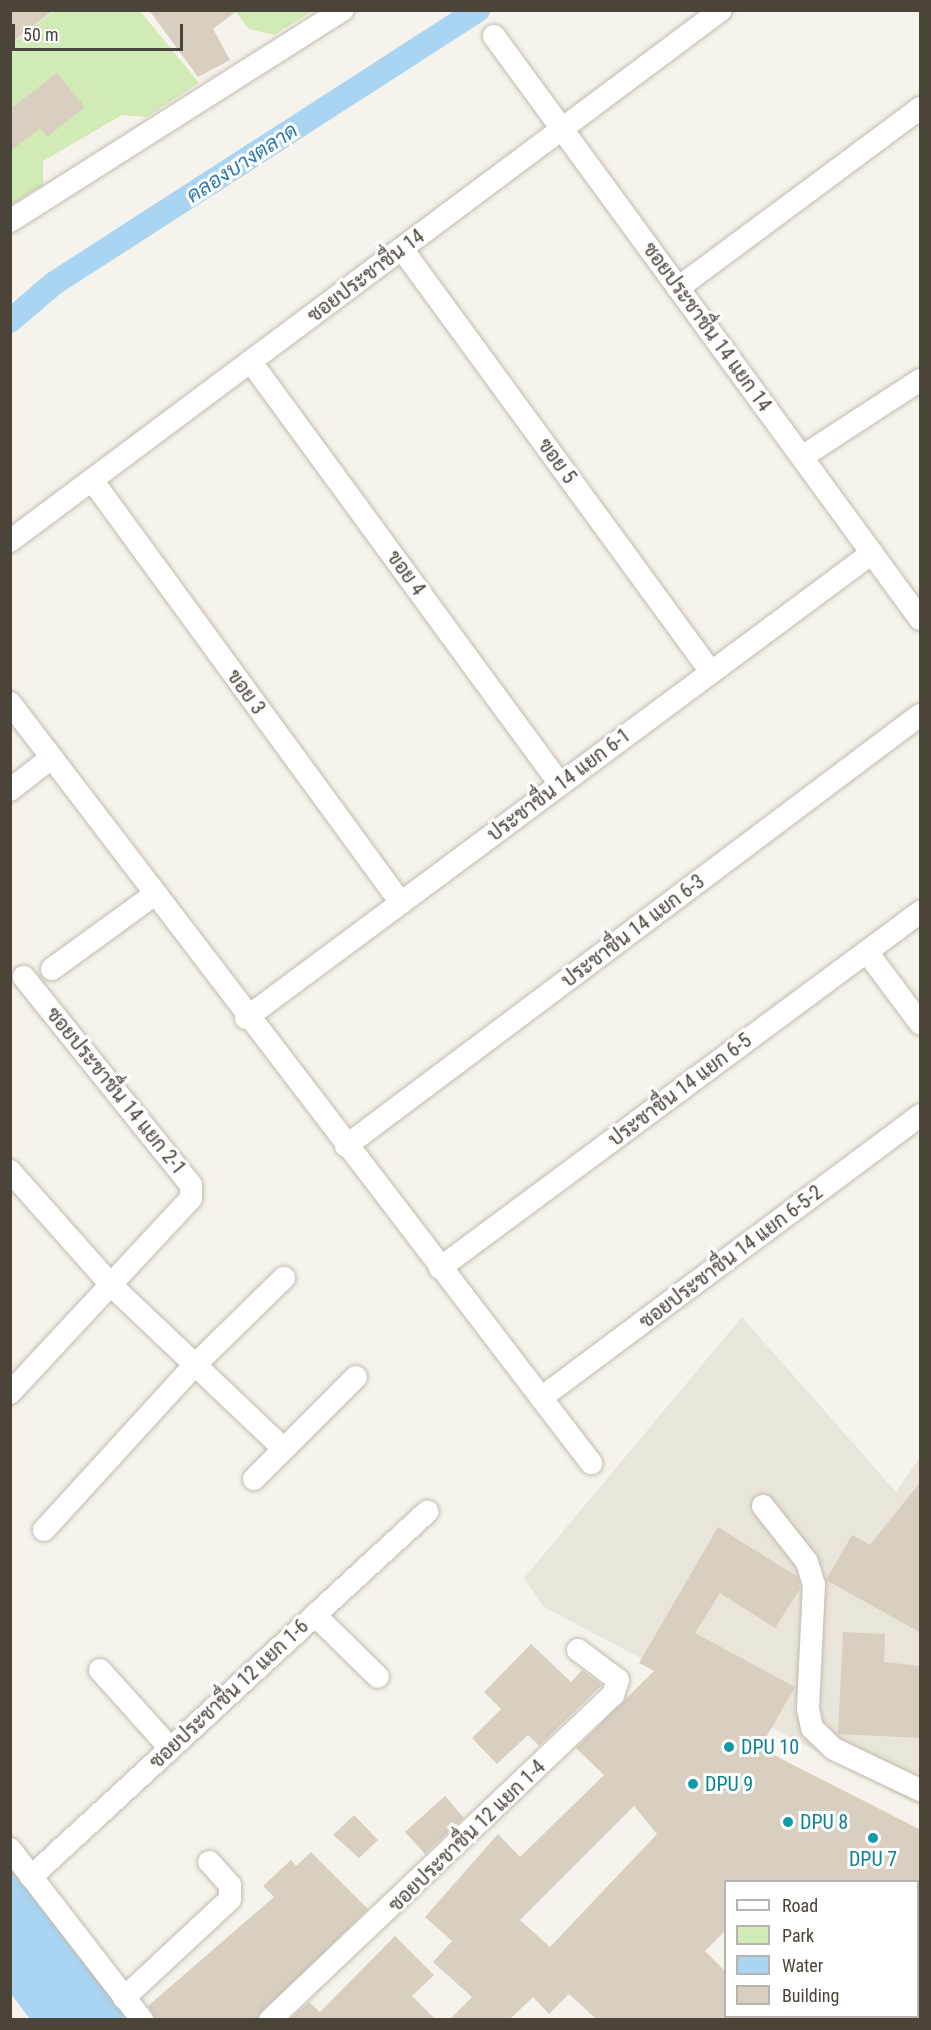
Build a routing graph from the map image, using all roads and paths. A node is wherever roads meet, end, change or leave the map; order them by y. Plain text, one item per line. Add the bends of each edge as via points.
1 (343, 10) edge
2 (721, 10) edge
3 (494, 36) dead end
4 (921, 108) edge
5 (562, 129) junction
6 (10, 221) edge
7 (402, 249) junction
8 (678, 288) junction
9 (251, 362) junction
10 (921, 380) edge
11 (802, 457) junction
12 (92, 480) junction
13 (10, 541) edge
14 (872, 553) junction
15 (921, 619) edge
16 (711, 672) junction
17 (10, 703) edge
18 (921, 715) edge
19 (51, 758) junction
20 (560, 784) junction
21 (10, 790) edge
22 (154, 895) junction
23 (401, 903) junction
24 (921, 912) edge
25 (867, 952) junction
26 (52, 969) dead end
27 (24, 977) dead end
28 (246, 1018) junction
29 (921, 1023) edge
30 (921, 1115) edge
31 (346, 1146) junction
32 (10, 1171) edge
33 (440, 1268) junction
34 (284, 1278) dead end
35 (112, 1286) junction
36 (194, 1366) junction
37 (356, 1377) dead end
38 (10, 1393) edge
39 (541, 1398) junction
40 (284, 1449) junction
41 (591, 1463) dead end
42 (254, 1479) dead end
43 (763, 1506) dead end
44 (427, 1512) dead end
45 (44, 1530) dead end
46 (315, 1615) junction
47 (578, 1650) dead end
48 (100, 1670) dead end
49 (378, 1677) dead end
50 (170, 1748) junction
51 (921, 1790) edge
52 (10, 1849) edge
53 (209, 1862) dead end
54 (31, 1877) junction
55 (124, 1998) junction
56 (142, 2019) edge
57 (270, 2019) edge

1 - 6 street
2 - 5 street, ซอยประชาชื่น 14
3 - 5 street, ซอยประชาชื่น 14 แยก 14
4 - 8 street
5 - 7 street, ซอยประชาชื่น 14
5 - 8 street, ซอยประชาชื่น 14 แยก 14
7 - 9 street, ซอยประชาชื่น 14
7 - 16 street, ฃอย 5
8 - 11 street, ซอยประชาชื่น 14 แยก 14
9 - 12 street, ซอยประชาชื่น 14
9 - 20 street, ขอย 4
10 - 11 street
11 - 14 street, ซอยประชาชื่น 14 แยก 14
12 - 13 street, ซอยประชาชื่น 14
12 - 23 street, ขอย 3
14 - 15 street, ซอยประชาชื่น 14 แยก 14
14 - 16 street, ประชาชื่น 14 แยก 6-1
16 - 20 street, ประชาชื่น 14 แยก 6-1
17 - 19 street
18 - 31 street, ประชาชื่น 14 แยก 6-3
19 - 21 street
19 - 22 street
20 - 23 street, ประชาชื่น 14 แยก 6-1
22 - 26 street
22 - 28 street
23 - 28 street, ประชาชื่น 14 แยก 6-1
24 - 25 street, ประชาชื่น 14 แยก 6-5
25 - 29 street
25 - 33 street, ประชาชื่น 14 แยก 6-5
27 - 35 street, ซอยประชาชื่น 14 แยก 2-1 via 190,1185 191,1198 183,1210
28 - 31 street
30 - 39 street, ซอยประชาชื่น 14 แยก 6-5-2
31 - 33 street
32 - 35 street
33 - 39 street
34 - 36 street
35 - 36 street
35 - 38 street, ซอยประชาชื่น 14 แยก 2-1
36 - 40 street
36 - 45 street
37 - 40 street
39 - 41 street
40 - 42 street
43 - 51 street via 807,1562 814,1585 808,1709 812,1728 834,1749
44 - 46 street, ซอยประชาชื่น 12 แยก 1-6
46 - 49 street
46 - 50 street, ซอยประชาชื่น 12 แยก 1-6
47 - 57 street, ซอยประชาชื่น 12 แยก 1-4 via 618,1680 613,1695
48 - 50 street
50 - 54 street, ซอยประชาชื่น 12 แยก 1-6
52 - 54 street
53 - 55 street via 230,1885 230,1899
54 - 55 street
55 - 56 street

